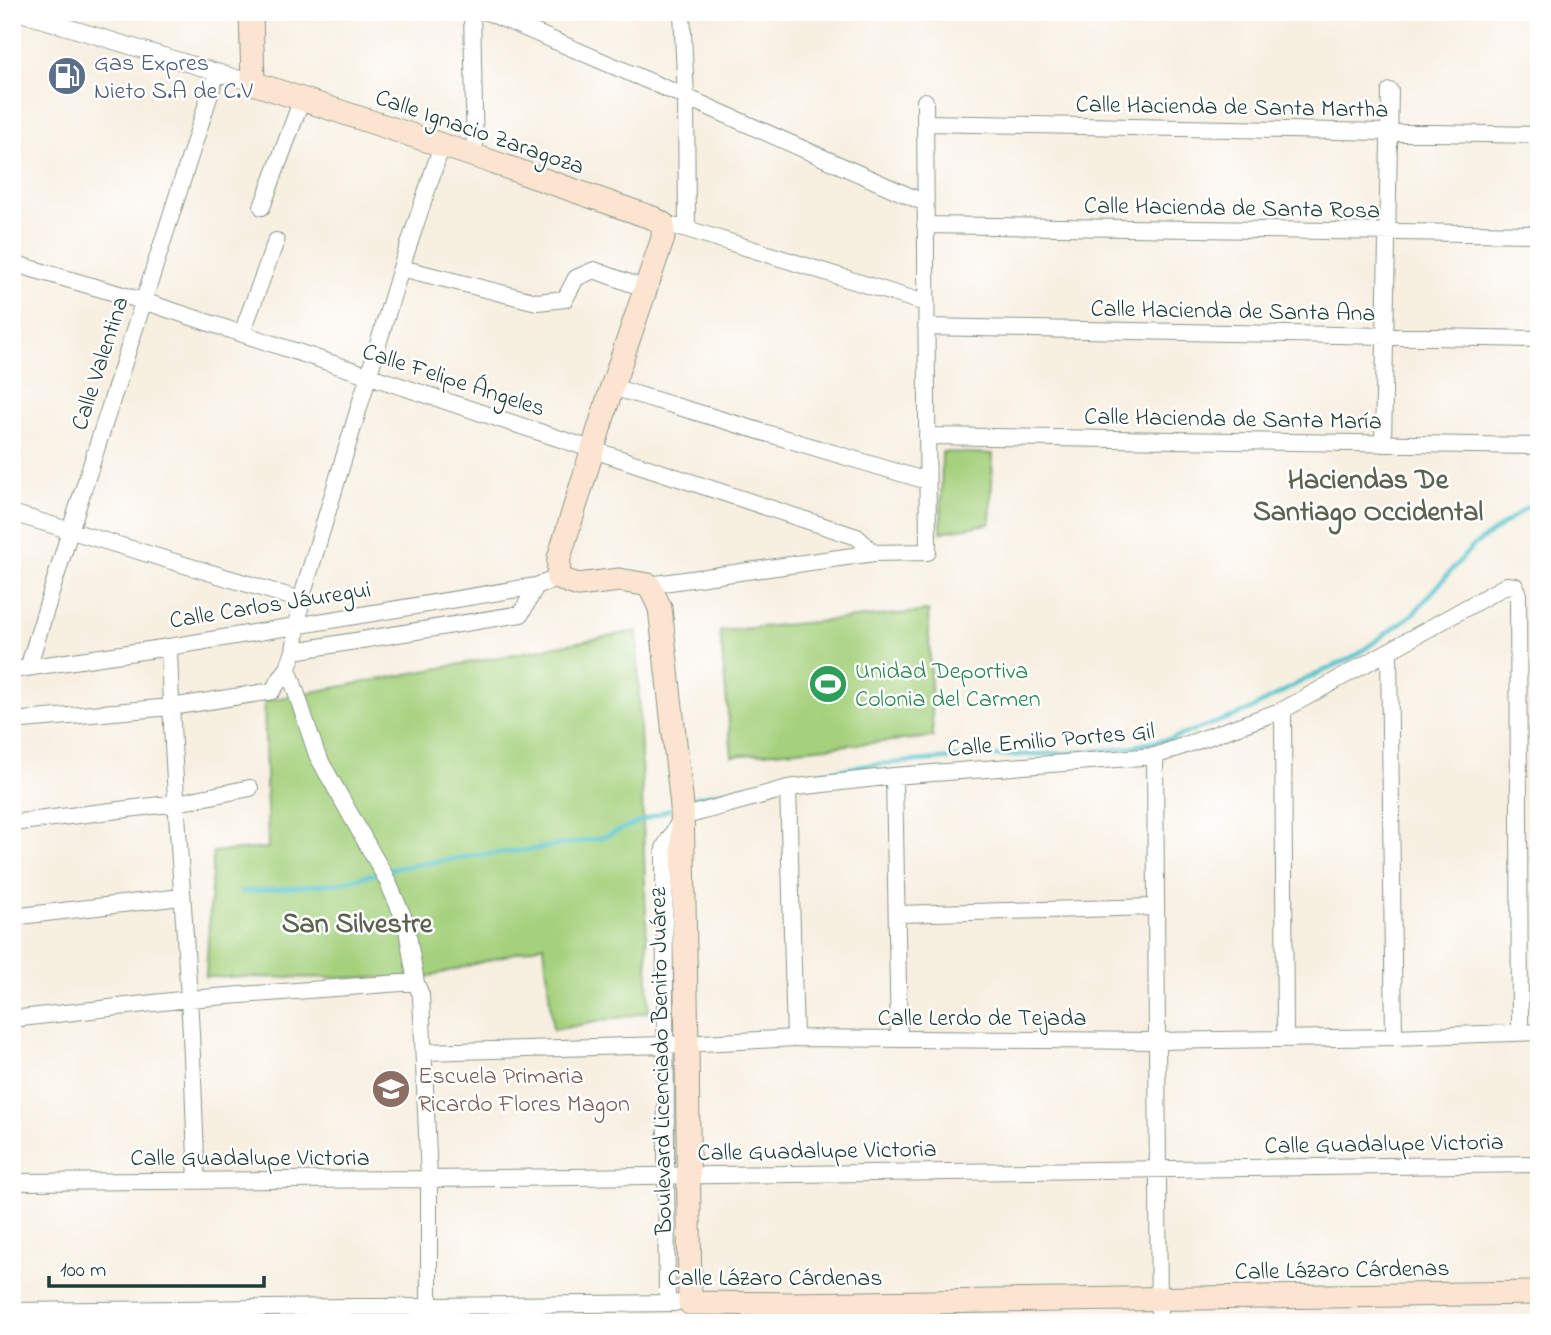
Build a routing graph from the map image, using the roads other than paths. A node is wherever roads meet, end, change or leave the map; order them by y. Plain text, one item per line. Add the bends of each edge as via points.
1 (251, 12) edge
2 (472, 12) edge
3 (487, 12) edge
4 (682, 12) edge
5 (19, 13) edge
6 (216, 72) junction
7 (253, 83) junction
8 (1390, 91) dead end
9 (685, 97) junction
10 (302, 99) junction
11 (925, 102) dead end
12 (925, 123) junction
13 (1390, 132) junction
14 (1539, 135) edge
15 (442, 145) junction
16 (475, 156) junction
17 (925, 203) junction
18 (262, 207) dead end
19 (663, 224) junction
20 (925, 225) junction
21 (687, 229) junction
22 (1386, 232) junction
23 (1539, 234) edge
24 (276, 241) dead end
25 (12, 263) edge
26 (401, 268) junction
27 (646, 289) junction
28 (143, 301) junction
29 (925, 303) junction
30 (926, 327) junction
31 (242, 333) junction
32 (1387, 336) junction
33 (1539, 339) edge
34 (369, 375) junction
35 (612, 387) junction
36 (927, 436) junction
37 (1383, 444) junction
38 (1539, 446) edge
39 (593, 449) junction
40 (927, 481) junction
41 (12, 513) edge
42 (70, 531) junction
43 (874, 553) junction
44 (558, 578) junction
45 (649, 585) junction
46 (536, 586) junction
47 (301, 600) junction
48 (298, 625) junction
49 (169, 647) junction
50 (294, 651) junction
51 (1389, 652) junction
52 (288, 668) junction
53 (20, 669) edge
54 (171, 707) junction
55 (1283, 710) junction
56 (12, 721) edge
57 (1155, 756) junction
58 (894, 776) junction
59 (250, 788) dead end
60 (788, 788) junction
61 (177, 803) junction
62 (682, 812) junction
63 (12, 823) edge
64 (181, 897) junction
65 (1155, 906) junction
66 (897, 914) junction
67 (12, 917) edge
68 (416, 983) junction
69 (189, 999) junction
70 (12, 1019) edge
71 (1539, 1031) edge
72 (1520, 1032) junction
73 (1394, 1037) junction
74 (794, 1038) junction
75 (899, 1039) junction
76 (1285, 1039) junction
77 (1157, 1041) junction
78 (676, 1045) junction
79 (424, 1052) junction
80 (1539, 1164) edge
81 (1158, 1168) junction
82 (677, 1175) junction
83 (429, 1179) junction
84 (197, 1180) junction
85 (12, 1182) edge
86 (1539, 1293) edge
87 (1159, 1298) junction
88 (667, 1303) junction
89 (690, 1303) junction
90 (12, 1311) edge
91 (795, 1313) edge
92 (429, 1315) edge
93 (1160, 1323) edge

1 - 7 street
2 - 16 street
3 - 9 street
4 - 9 street
5 - 6 street, Calle Ignacio Zaragoza
6 - 7 street, Calle Ignacio Zaragoza
6 - 28 street, Calle Valentina
7 - 10 street, Calle Ignacio Zaragoza
8 - 13 street
9 - 17 street
9 - 21 street
10 - 15 street, Calle Ignacio Zaragoza
10 - 18 street
11 - 12 street
12 - 13 street, Calle Hacienda de Santa Martha
12 - 17 street
13 - 14 street, Calle Hacienda de Santa Martha
13 - 22 street
15 - 16 street, Calle Ignacio Zaragoza
15 - 26 street
16 - 19 street, Calle Ignacio Zaragoza
17 - 20 street
19 - 21 street, Calle Ignacio Zaragoza
19 - 27 street via 663,238
20 - 22 street, Calle Hacienda de Santa Rosa
20 - 29 street
21 - 29 street, Calle Ignacio Zaragoza
22 - 23 street, Calle Hacienda de Santa Rosa
22 - 32 street
24 - 31 street
25 - 28 street, Calle Felipe Ángeles
26 - 27 street via 537,302 565,299 576,278 594,270
26 - 34 street
27 - 35 street
28 - 31 street, Calle Felipe Ángeles
28 - 42 street, Calle Valentina
29 - 30 street
30 - 32 street, Calle Hacienda de Santa Ana
30 - 36 street
31 - 34 street, Calle Felipe Ángeles
32 - 33 street, Calle Hacienda de Santa Ana
32 - 37 street
34 - 39 street, Calle Felipe Ángeles
34 - 47 street
35 - 39 street
35 - 40 street
36 - 37 street, Calle Hacienda de Santa María
36 - 40 street
37 - 38 street, Calle Hacienda de Santa María
39 - 43 street, Calle Felipe Ángeles via 857,537
39 - 44 street via 559,558
40 - 43 street via 928,552
41 - 42 street
42 - 47 street
42 - 53 street, Calle Valentina
43 - 45 street
44 - 45 street via 578,586 618,580
44 - 46 street, Calle Carlos Jáuregui
45 - 62 street, Boulevard Licenciado Benito Juárez via 660,608
46 - 48 street, Calle Carlos Jáuregui
46 - 50 street, Calle Carlos Jáuregui via 521,614
47 - 48 street
48 - 49 street, Calle Carlos Jáuregui
48 - 50 street
49 - 53 street, Calle Carlos Jáuregui
49 - 54 street
50 - 52 street
51 - 55 street, Calle Emilio Portes Gil
51 - 72 street, Calle Emilio Portes Gil via 1507,586 1518,591
51 - 73 street
52 - 54 street via 272,691
52 - 68 street via 317,755 406,923
54 - 56 street
54 - 61 street
55 - 57 street, Calle Emilio Portes Gil
55 - 76 street
57 - 58 street, Calle Emilio Portes Gil
57 - 65 street
58 - 60 street, Calle Emilio Portes Gil
58 - 66 street
59 - 61 street
60 - 62 street, Calle Emilio Portes Gil
60 - 74 street
61 - 63 street
61 - 64 street
62 - 78 street, Boulevard Licenciado Benito Juárez
64 - 67 street
64 - 69 street
65 - 66 street
65 - 77 street
66 - 75 street
68 - 69 street
68 - 79 street via 421,995
69 - 70 street
69 - 84 street
71 - 72 street, Calle Lerdo de Tejada
72 - 73 street, Calle Lerdo de Tejada
73 - 76 street, Calle Lerdo de Tejada
74 - 75 street, Calle Lerdo de Tejada
74 - 78 street, Calle Lerdo de Tejada
75 - 77 street, Calle Lerdo de Tejada
76 - 77 street, Calle Lerdo de Tejada
77 - 81 street
78 - 79 street, Calle Lerdo de Tejada
78 - 82 street, Boulevard Licenciado Benito Juárez
79 - 83 street
80 - 81 street, Calle Guadalupe Victoria
81 - 82 street, Calle Guadalupe Victoria
81 - 87 street
82 - 83 street, Calle Guadalupe Victoria
82 - 88 street, Boulevard Licenciado Benito Juárez
82 - 89 street, Boulevard Licenciado Benito Juárez
83 - 84 street, Calle Guadalupe Victoria
83 - 92 street
84 - 85 street, Calle Guadalupe Victoria
86 - 87 street, Calle Lázaro Cárdenas
87 - 91 street, Calle Lázaro Cárdenas
87 - 93 street
88 - 89 street, Calle Lázaro Cárdenas
88 - 92 street, Calle Lázaro Cárdenas
89 - 91 street, Calle Lázaro Cárdenas
90 - 92 street, Calle Lázaro Cárdenas

